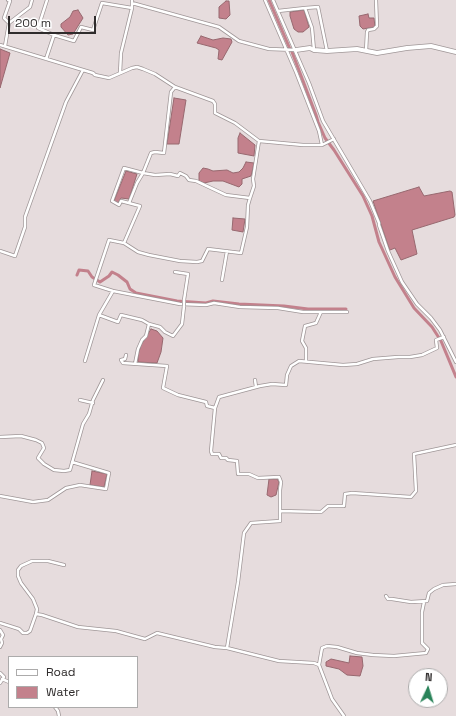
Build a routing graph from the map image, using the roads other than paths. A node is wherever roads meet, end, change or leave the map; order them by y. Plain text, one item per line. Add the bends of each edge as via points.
1 (8, 0) edge
2 (32, 0) edge
3 (47, 0) edge
4 (265, 0) edge
5 (273, 0) edge
6 (376, 0) edge
7 (132, 1) edge
8 (132, 8) junction
9 (305, 8) junction
10 (278, 11) junction
11 (9, 23) junction
12 (283, 23) junction
13 (276, 26) junction
14 (54, 35) junction
15 (0, 44) edge
16 (5, 46) junction
17 (287, 50) junction
18 (296, 50) junction
19 (314, 50) junction
20 (366, 50) junction
21 (327, 51) junction
22 (456, 52) edge
23 (46, 59) junction
24 (83, 70) junction
25 (120, 74) junction
26 (175, 87) junction
27 (333, 139) junction
28 (259, 141) junction
29 (322, 145) junction
30 (143, 173) junction
31 (250, 198) junction
32 (129, 203) junction
33 (124, 243) junction
34 (0, 251) edge
35 (227, 251) junction
36 (175, 272) dead end
37 (222, 280) dead end
38 (113, 291) junction
39 (321, 312) junction
40 (347, 312) dead end
41 (99, 315) junction
42 (149, 324) junction
43 (443, 337) junction
44 (451, 352) junction
45 (456, 352) edge
46 (126, 354) dead end
47 (306, 360) junction
48 (85, 361) dead end
49 (456, 362) edge
50 (135, 364) junction
51 (103, 380) dead end
52 (255, 380) dead end
53 (256, 386) junction
54 (80, 400) dead end
55 (93, 403) junction
56 (216, 408) junction
57 (0, 437) edge
58 (456, 445) edge
59 (72, 462) junction
60 (0, 496) edge
61 (280, 510) junction
62 (64, 565) dead end
63 (456, 584) edge
64 (386, 596) dead end
65 (424, 602) junction
66 (36, 614) junction
67 (0, 623) edge
68 (0, 630) edge
69 (0, 647) edge
70 (227, 648) junction
71 (319, 665) junction
72 (0, 673) edge
73 (2, 679) junction
74 (8, 682) edge
75 (0, 683) edge
76 (344, 716) edge

1 - 11 street via 10,1 4,18
2 - 11 street via 30,7
3 - 14 street via 38,28
4 - 13 street
5 - 10 street
6 - 20 street via 377,26 367,32
7 - 8 street
7 - 17 street via 219,27 240,41 269,49
8 - 14 street via 102,3 93,30 81,27 74,41
8 - 25 street
9 - 10 street
9 - 19 street via 312,28
9 - 21 street via 318,7
10 - 12 street
11 - 16 street
12 - 13 street
12 - 18 street
13 - 17 street
14 - 23 street
15 - 16 street
16 - 23 street
17 - 18 street
17 - 29 street via 319,131
18 - 19 street
18 - 27 street via 323,121
19 - 21 street
20 - 21 street
20 - 22 street via 378,53 432,46
23 - 24 street
24 - 25 street via 109,78
24 - 34 street via 66,102 25,217 25,227 15,256
25 - 26 street via 137,67 155,74
26 - 28 street via 213,101 215,113 235,123
26 - 30 street via 171,92 164,153 151,153
27 - 29 street
27 - 43 street via 370,201 402,282
28 - 29 street
28 - 31 street via 254,186
30 - 31 street via 178,176 180,173 189,180 226,196
30 - 32 street
30 - 32 street via 124,168 112,201 119,205 121,201
31 - 35 street via 241,253
32 - 33 street via 140,206
33 - 35 street via 158,258 180,261 202,260 208,249
33 - 38 street via 109,240 94,285
35 - 37 street
36 - 42 street, bridge via 188,274 182,324 173,336 160,327
38 - 39 street via 185,304 214,303
38 - 41 street
39 - 40 street
39 - 47 street via 316,323 305,326 302,341 306,348
41 - 42 street via 118,322 121,315
41 - 48 street
42 - 50 street via 146,336 138,349
43 - 44 street
43 - 47 street via 436,340 436,348 422,355 373,359 343,365
44 - 45 street
44 - 49 street
46 - 50 street via 125,359 121,360 123,363
47 - 53 street via 299,360 291,366 286,385
50 - 56 street via 167,366 163,388 178,395 206,402 207,406
51 - 55 street
52 - 53 street
53 - 56 street via 219,397
54 - 55 street
55 - 59 street via 83,424
56 - 61 street via 212,454 236,461 238,474 249,474 258,478 279,478
57 - 59 street via 21,436 42,443 44,448 38,458 54,470 70,470
58 - 61 street via 414,454 416,492 411,497 352,493 345,494 344,506 328,506 321,512
59 - 60 street via 109,473 106,489 80,485 66,488 48,500 33,502
61 - 70 street via 280,521 251,523 244,533
62 - 66 street via 32,561 18,570 19,580 33,599
63 - 65 street via 434,589
64 - 65 street via 388,599
65 - 71 street via 422,643 428,648 426,653 389,656 357,653 327,646 322,648
66 - 67 street via 27,633
66 - 70 street via 50,616 78,627 116,631 145,639 157,633
68 - 69 street via 3,635
70 - 71 street via 279,661
71 - 76 street via 332,699
72 - 73 street via 4,677
73 - 74 street
73 - 75 street

